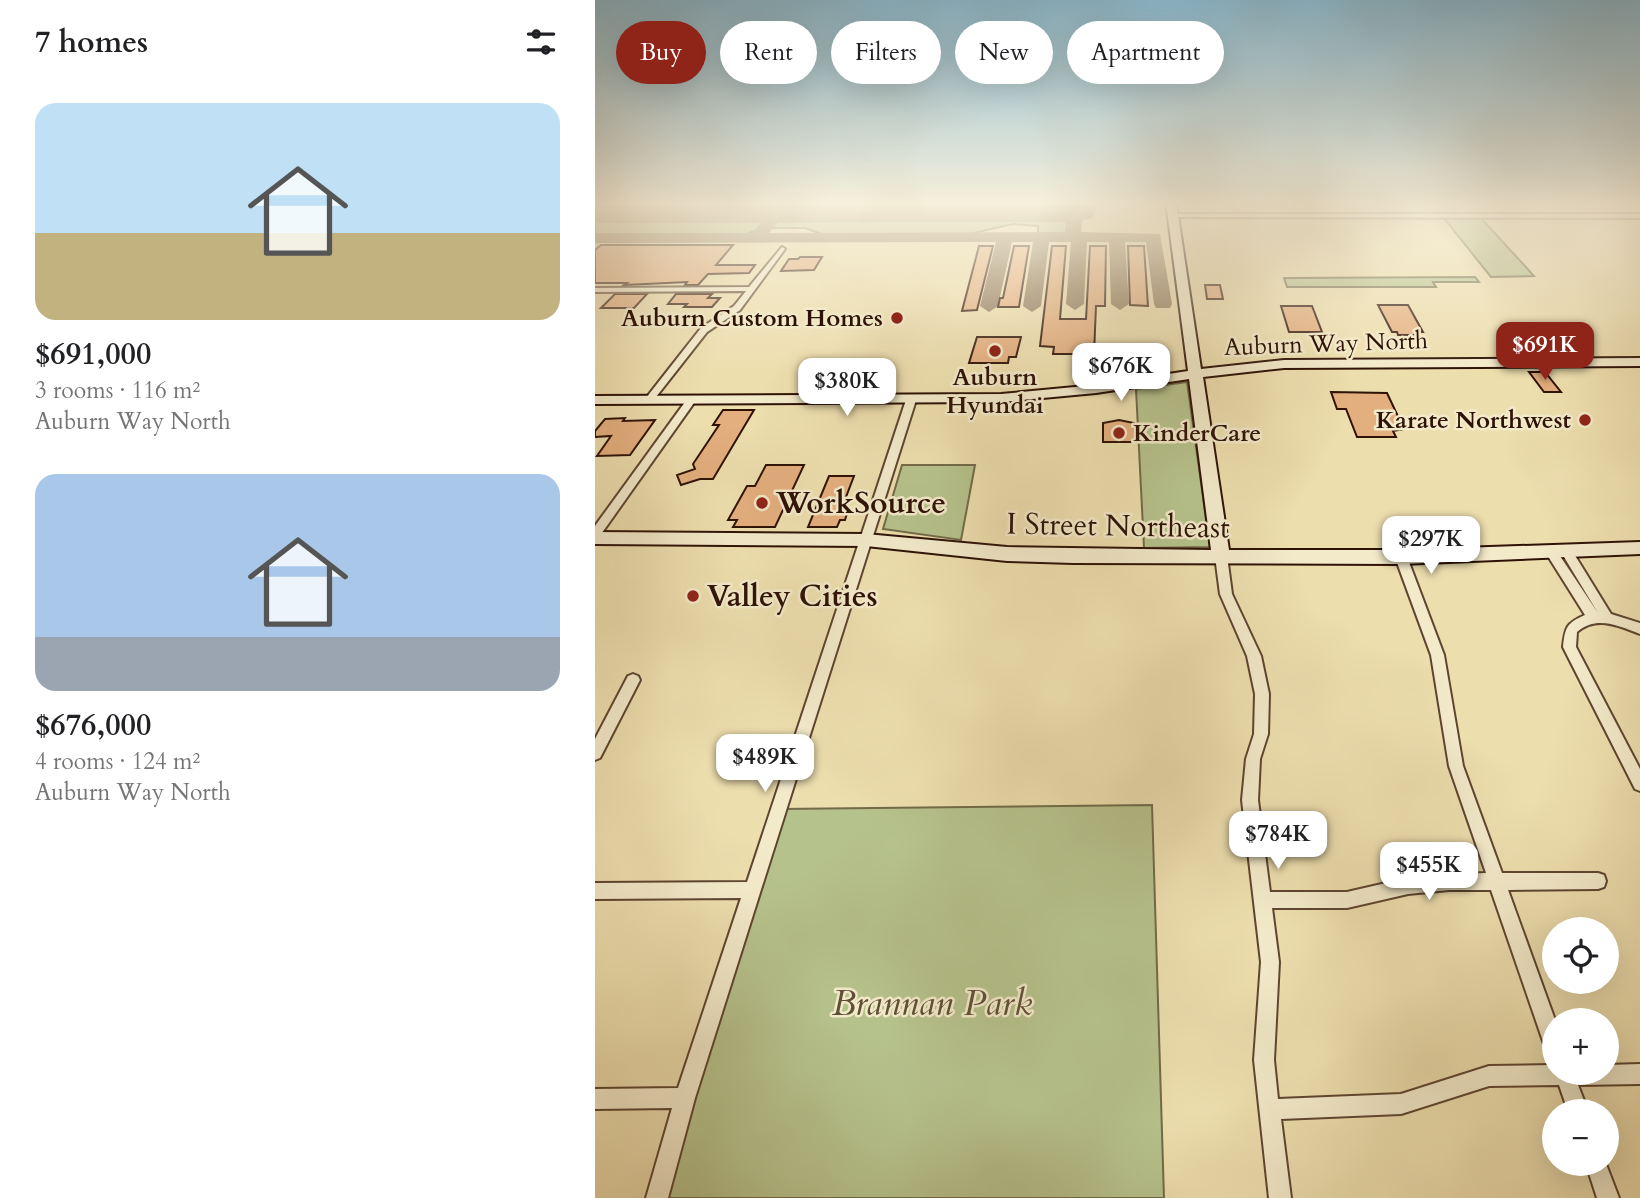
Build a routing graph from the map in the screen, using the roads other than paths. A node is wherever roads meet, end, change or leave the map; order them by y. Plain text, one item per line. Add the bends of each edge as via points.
1 (775, 258) edge
2 (1179, 258) edge
3 (751, 289) junction
4 (595, 290) edge
5 (1640, 362) edge
6 (1195, 374) junction
7 (595, 400) edge
8 (649, 400) junction
9 (691, 400) junction
10 (911, 400) junction
11 (595, 536) edge
12 (866, 540) junction
13 (1640, 548) edge
14 (1560, 553) junction
15 (1221, 556) junction
16 (1401, 557) junction
17 (1600, 619) junction
18 (1640, 629) edge
19 (633, 680) dead end
20 (602, 729) edge
21 (595, 753) edge
22 (1640, 784) edge
23 (1496, 881) junction
24 (1598, 881) dead end
25 (753, 890) junction
26 (595, 891) edge
27 (1263, 900) junction
28 (1542, 1010) edge
29 (1619, 1074) edge
30 (1640, 1074) edge
31 (1542, 1075) edge
32 (595, 1098) edge
33 (685, 1098) junction
34 (1270, 1109) junction
35 (1600, 1176) edge
36 (657, 1198) edge
37 (1280, 1198) edge
38 (1608, 1198) edge

1 - 3 street
2 - 6 street
3 - 4 street
3 - 8 street via 733,312 705,329
5 - 6 street, Auburn Way North via 1308,363
6 - 10 street, Auburn Way North via 1048,395
6 - 15 street
7 - 8 main road, Auburn Way North
8 - 9 main road, Auburn Way North
9 - 10 main road, Auburn Way North
9 - 11 street
10 - 12 street
11 - 12 street, I Street Northeast
12 - 15 street, I Street Northeast via 1007,554
12 - 25 street
13 - 14 street, I Street Northeast
14 - 16 street, I Street Northeast
14 - 17 street
15 - 16 street, I Street Northeast
15 - 27 street via 1226,594 1254,656 1262,694 1261,734 1253,759 1250,800
16 - 23 street via 1437,654 1450,746
17 - 18 street via 1627,622
17 - 22 street via 1576,624 1571,630 1571,654
19 - 20 street
20 - 21 street
23 - 24 street
23 - 27 street via 1415,885 1339,901
23 - 28 street
25 - 26 street
25 - 33 street
27 - 34 street via 1270,962 1264,1060
29 - 30 street
31 - 34 street via 1489,1076 1401,1104
32 - 33 street
33 - 36 street
34 - 37 street
35 - 38 street

